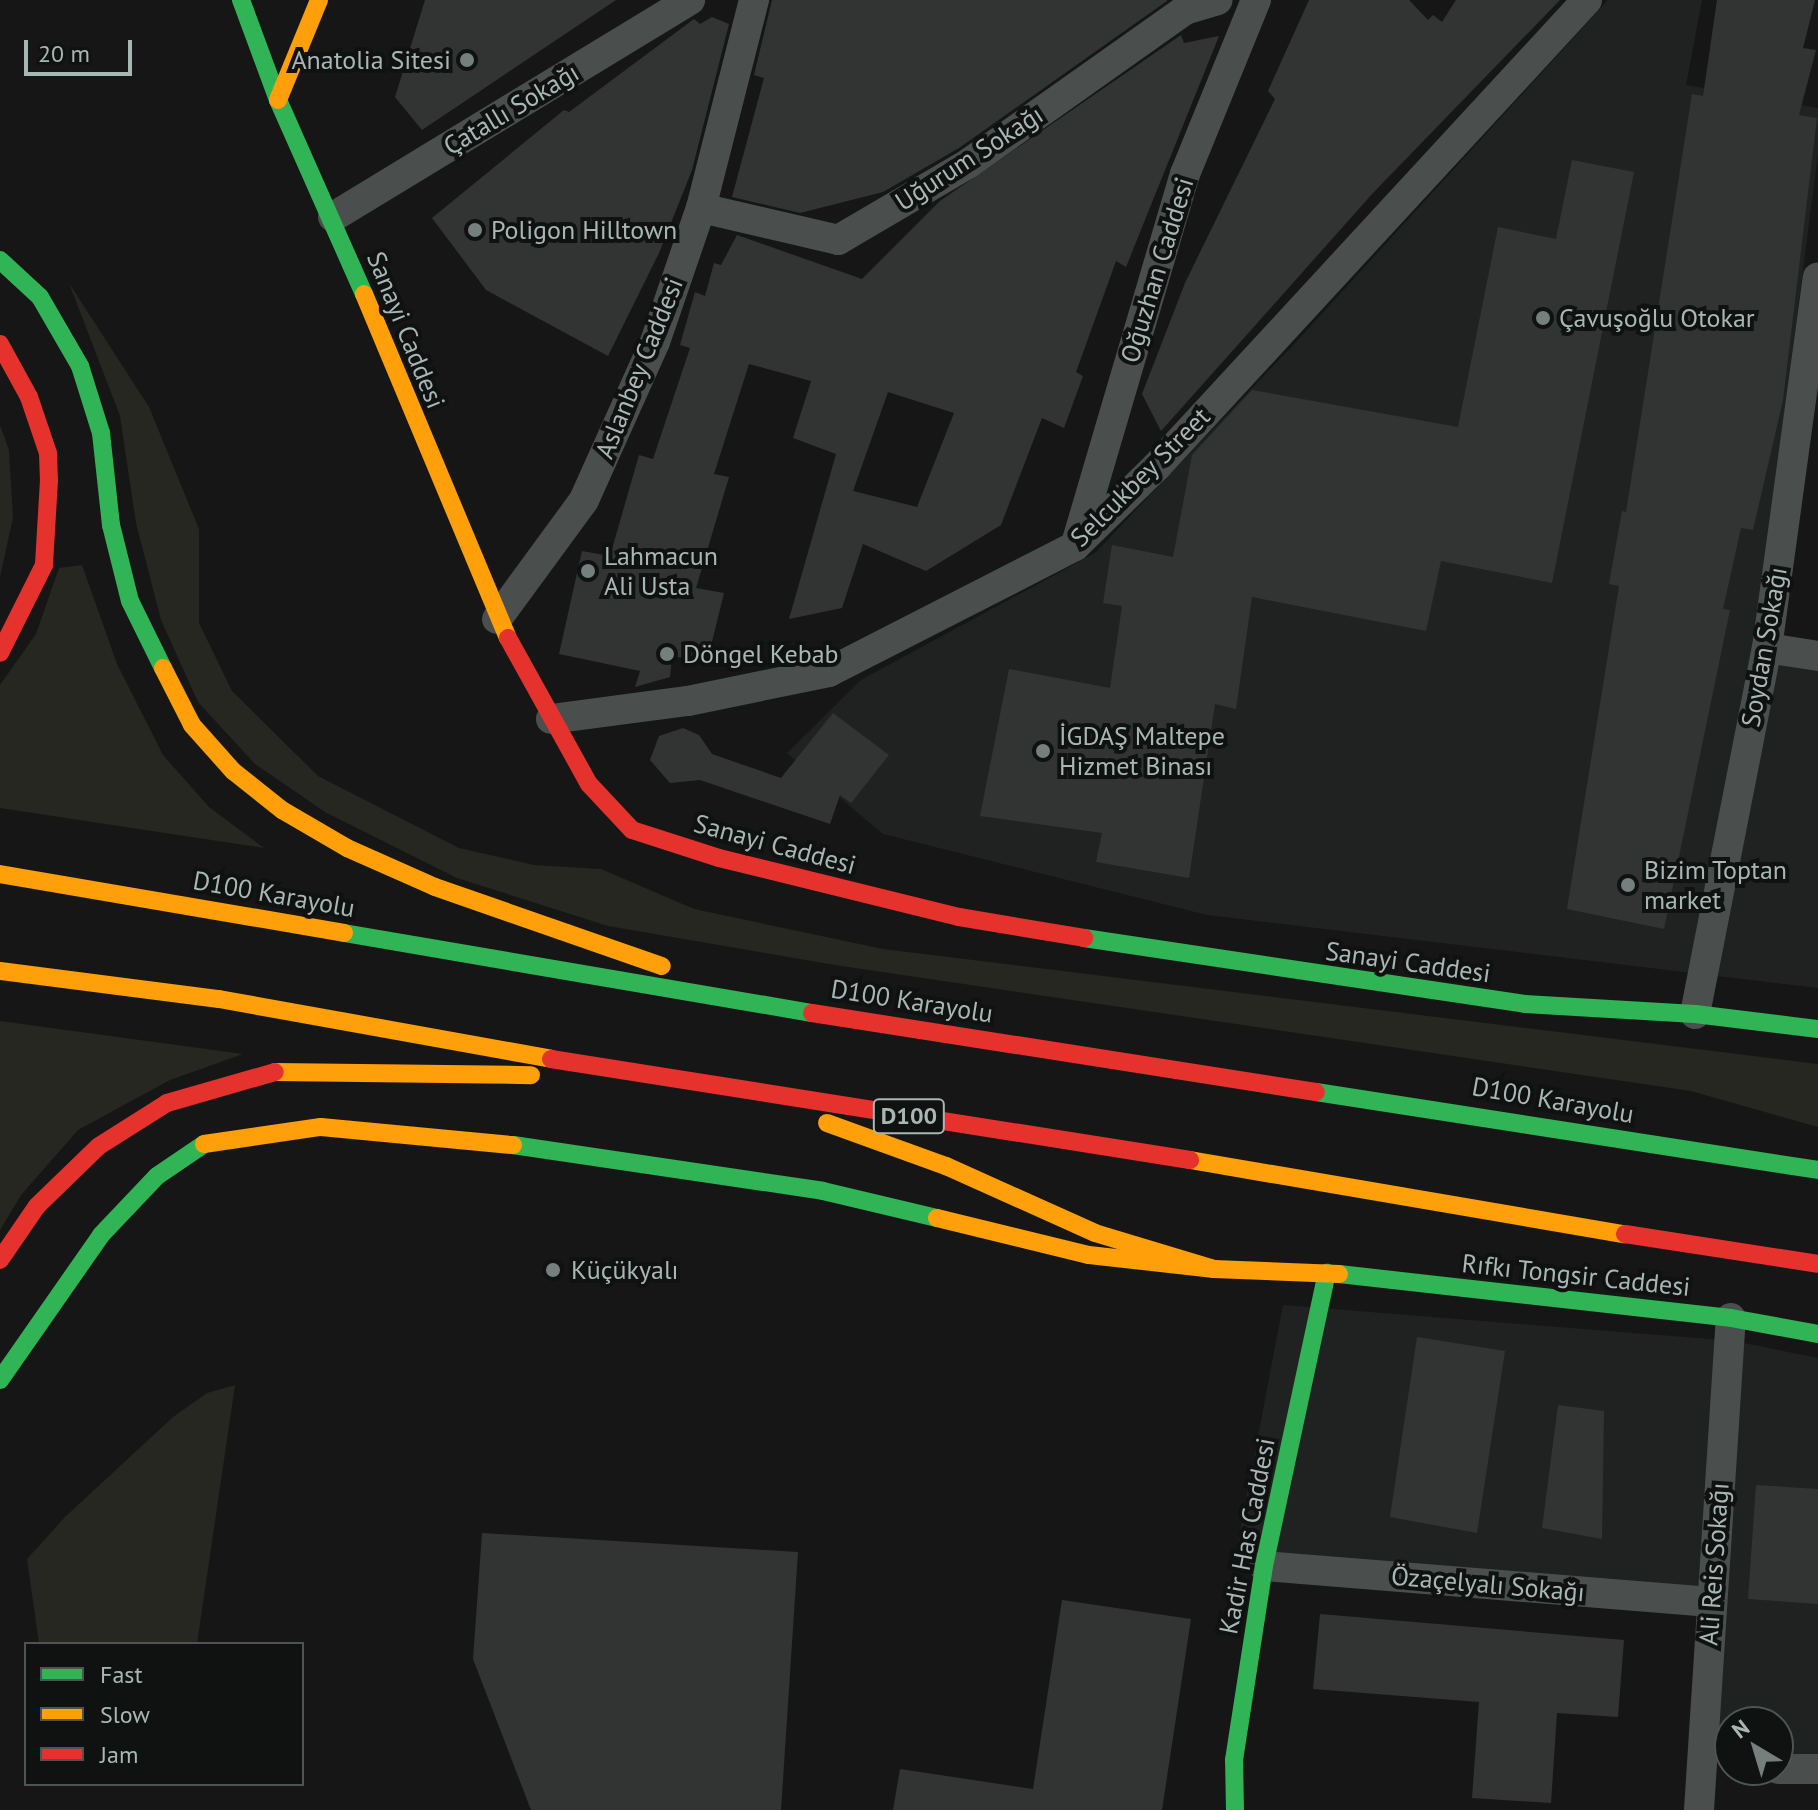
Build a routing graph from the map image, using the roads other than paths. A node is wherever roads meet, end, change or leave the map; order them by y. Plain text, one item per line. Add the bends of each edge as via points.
1 (241, 0) edge
2 (319, 0) edge
3 (690, 0) edge
4 (754, 0) edge
5 (1217, 0) edge
6 (1256, 0) edge
7 (1587, 0) edge
8 (278, 100) junction
9 (701, 208) junction
10 (333, 217) junction
11 (0, 260) edge
12 (1818, 277) edge
13 (0, 344) edge
14 (1075, 546) junction
15 (497, 619) junction
16 (1767, 648) junction
17 (0, 653) edge
18 (1818, 656) edge
19 (551, 719) junction
20 (0, 874) edge
21 (0, 971) edge
22 (782, 1008) junction
23 (1695, 1014) junction
24 (1818, 1029) edge
25 (655, 1078) junction
26 (738, 1091) junction
27 (1818, 1170) edge
28 (0, 1260) edge
29 (1818, 1264) edge
30 (1214, 1269) junction
31 (1327, 1273) junction
32 (1731, 1318) junction
33 (1818, 1334) edge
34 (0, 1380) edge
35 (1264, 1566) junction
36 (1711, 1602) junction
37 (1714, 1706) edge
38 (1794, 1769) edge
39 (1818, 1769) edge
40 (1714, 1775) edge
41 (1235, 1810) edge
42 (1699, 1810) edge

1 - 8 main road, Sanayi Caddesi
2 - 8 main road
3 - 10 street, Çatallı Sokağı
4 - 9 street, Aslanbey Caddesi
5 - 9 street, Uğurum Sokağı via 1185,10 969,163 838,240
6 - 14 street, Oğuzhan Caddesi via 1185,174
7 - 14 street, Selcukbey Street via 1157,466
8 - 10 main road, Sanayi Caddesi
9 - 15 street, Aslanbey Caddesi via 655,342 584,500
10 - 15 main road, Sanayi Caddesi
11 - 22 main road via 40,297 80,366 101,433 111,525 130,601 192,725 233,771 282,810 347,848 435,887
12 - 16 street, Soydan Sokağı
13 - 17 main road via 34,412 48,453 49,480 44,565
14 - 19 street, Selcukbey Street via 829,672 688,701
15 - 19 main road, Sanayi Caddesi
16 - 18 street
16 - 23 street, Soydan Sokağı
19 - 23 main road, Sanayi Caddesi via 589,784 632,830 735,862 959,917 1254,967 1525,1004
20 - 22 main road, D100 Karayolu
21 - 25 main road, D100 via 219,999
22 - 27 main road, D100 Karayolu
23 - 24 main road, Sanayi Caddesi
25 - 26 main road, D100
25 - 28 main road via 266,1072 167,1103 99,1146 37,1206
26 - 29 main road, D100 via 1125,1148 1335,1188
26 - 30 main road via 946,1166 1095,1233
30 - 31 main road, Rıfkı Tongsir Caddesi
30 - 34 main road via 1089,1255 823,1191 517,1145 321,1127 204,1144 157,1176 101,1235
31 - 32 main road, Rıfkı Tongsir Caddesi
31 - 35 main road, Kadir Has Caddesi
32 - 33 main road, Rıfkı Tongsir Caddesi
32 - 36 street, Ali Reis Sokağı
35 - 36 street, Özaçelyalı Sokağı
35 - 41 main road, Kadir Has Caddesi via 1234,1760
36 - 37 street, Ali Reis Sokağı
38 - 39 street
40 - 42 street, Ali Reis Sokağı

